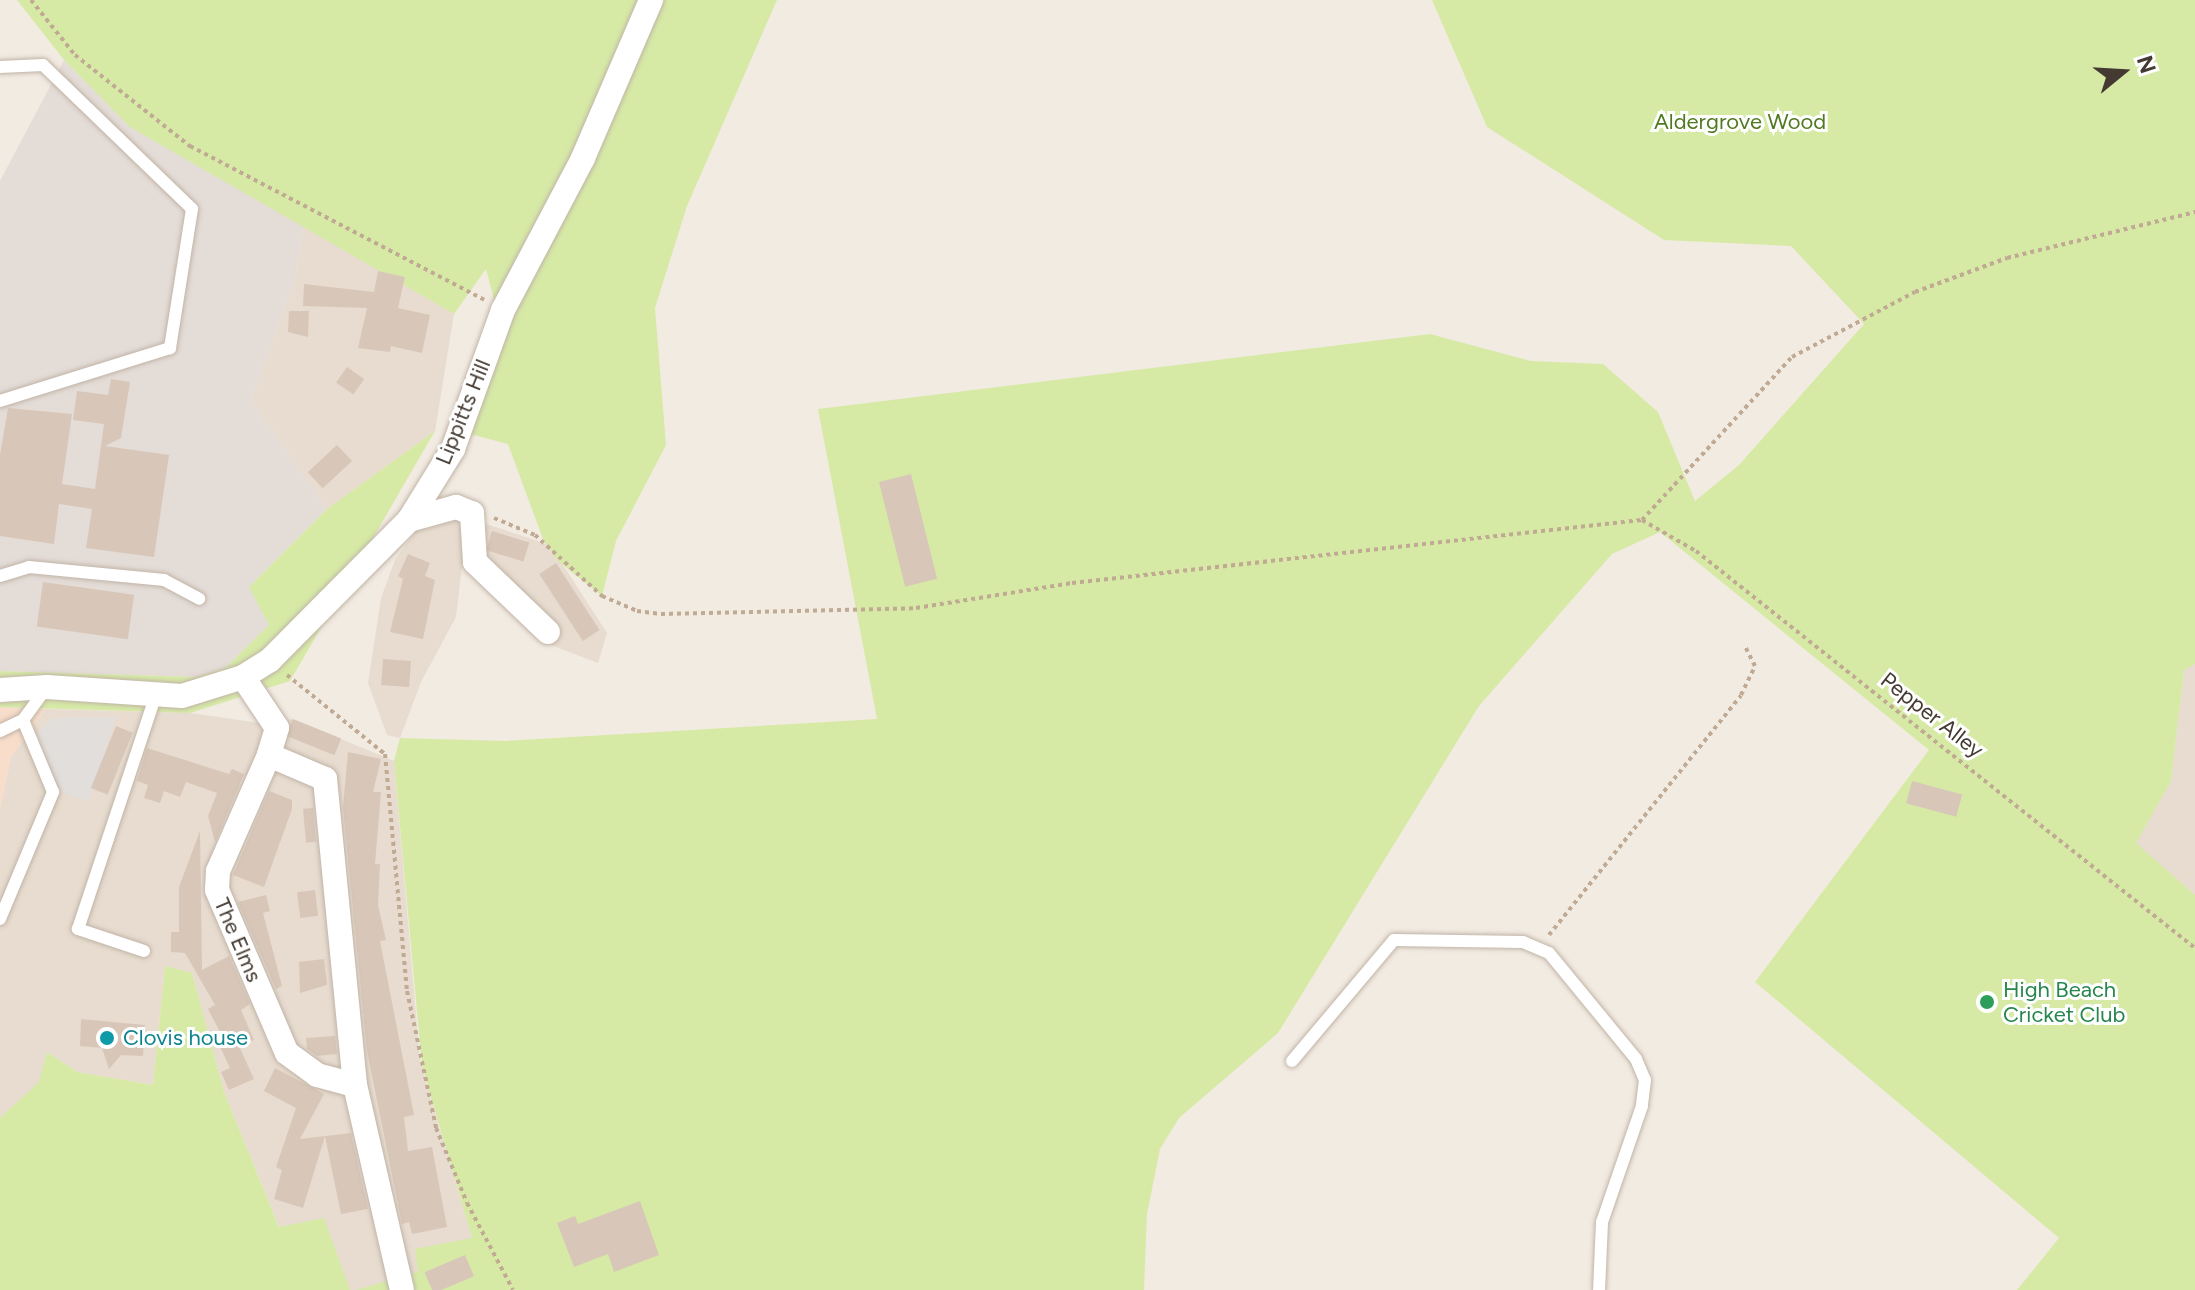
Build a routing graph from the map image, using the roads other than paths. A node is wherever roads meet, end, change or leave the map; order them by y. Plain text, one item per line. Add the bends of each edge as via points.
1 (651, 0) edge
2 (0, 67) edge
3 (0, 401) edge
4 (409, 520) junction
5 (0, 576) edge
6 (199, 599) dead end
7 (548, 632) dead end
8 (243, 677) junction
9 (47, 687) junction
10 (0, 690) edge
11 (156, 694) junction
12 (23, 720) junction
13 (0, 731) edge
14 (269, 755) junction
15 (0, 919) edge
16 (144, 951) dead end
17 (1292, 1061) dead end
18 (355, 1085) junction
19 (402, 1290) edge
20 (1599, 1290) edge

1 - 4 street, Lippitts Hill via 583,158 503,310 453,449
2 - 3 lane via 43,65 192,209 170,348
4 - 7 street via 456,507 472,513 475,562
4 - 8 street, Lippitts Hill via 270,660
5 - 6 lane via 29,567 164,580
8 - 11 street, Lippitts Hill via 204,693
8 - 14 street, The Elms via 277,728
9 - 10 street, Lippitts Hill
9 - 11 street, Lippitts Hill
9 - 12 lane
11 - 16 lane via 78,929
12 - 13 lane
12 - 15 lane via 53,792
14 - 18 street via 325,779
14 - 18 street, The Elms via 218,871 217,890 287,1053 317,1075
17 - 20 lane via 1394,940 1523,942 1539,947 1636,1059 1645,1080 1642,1106 1602,1222
18 - 19 street

